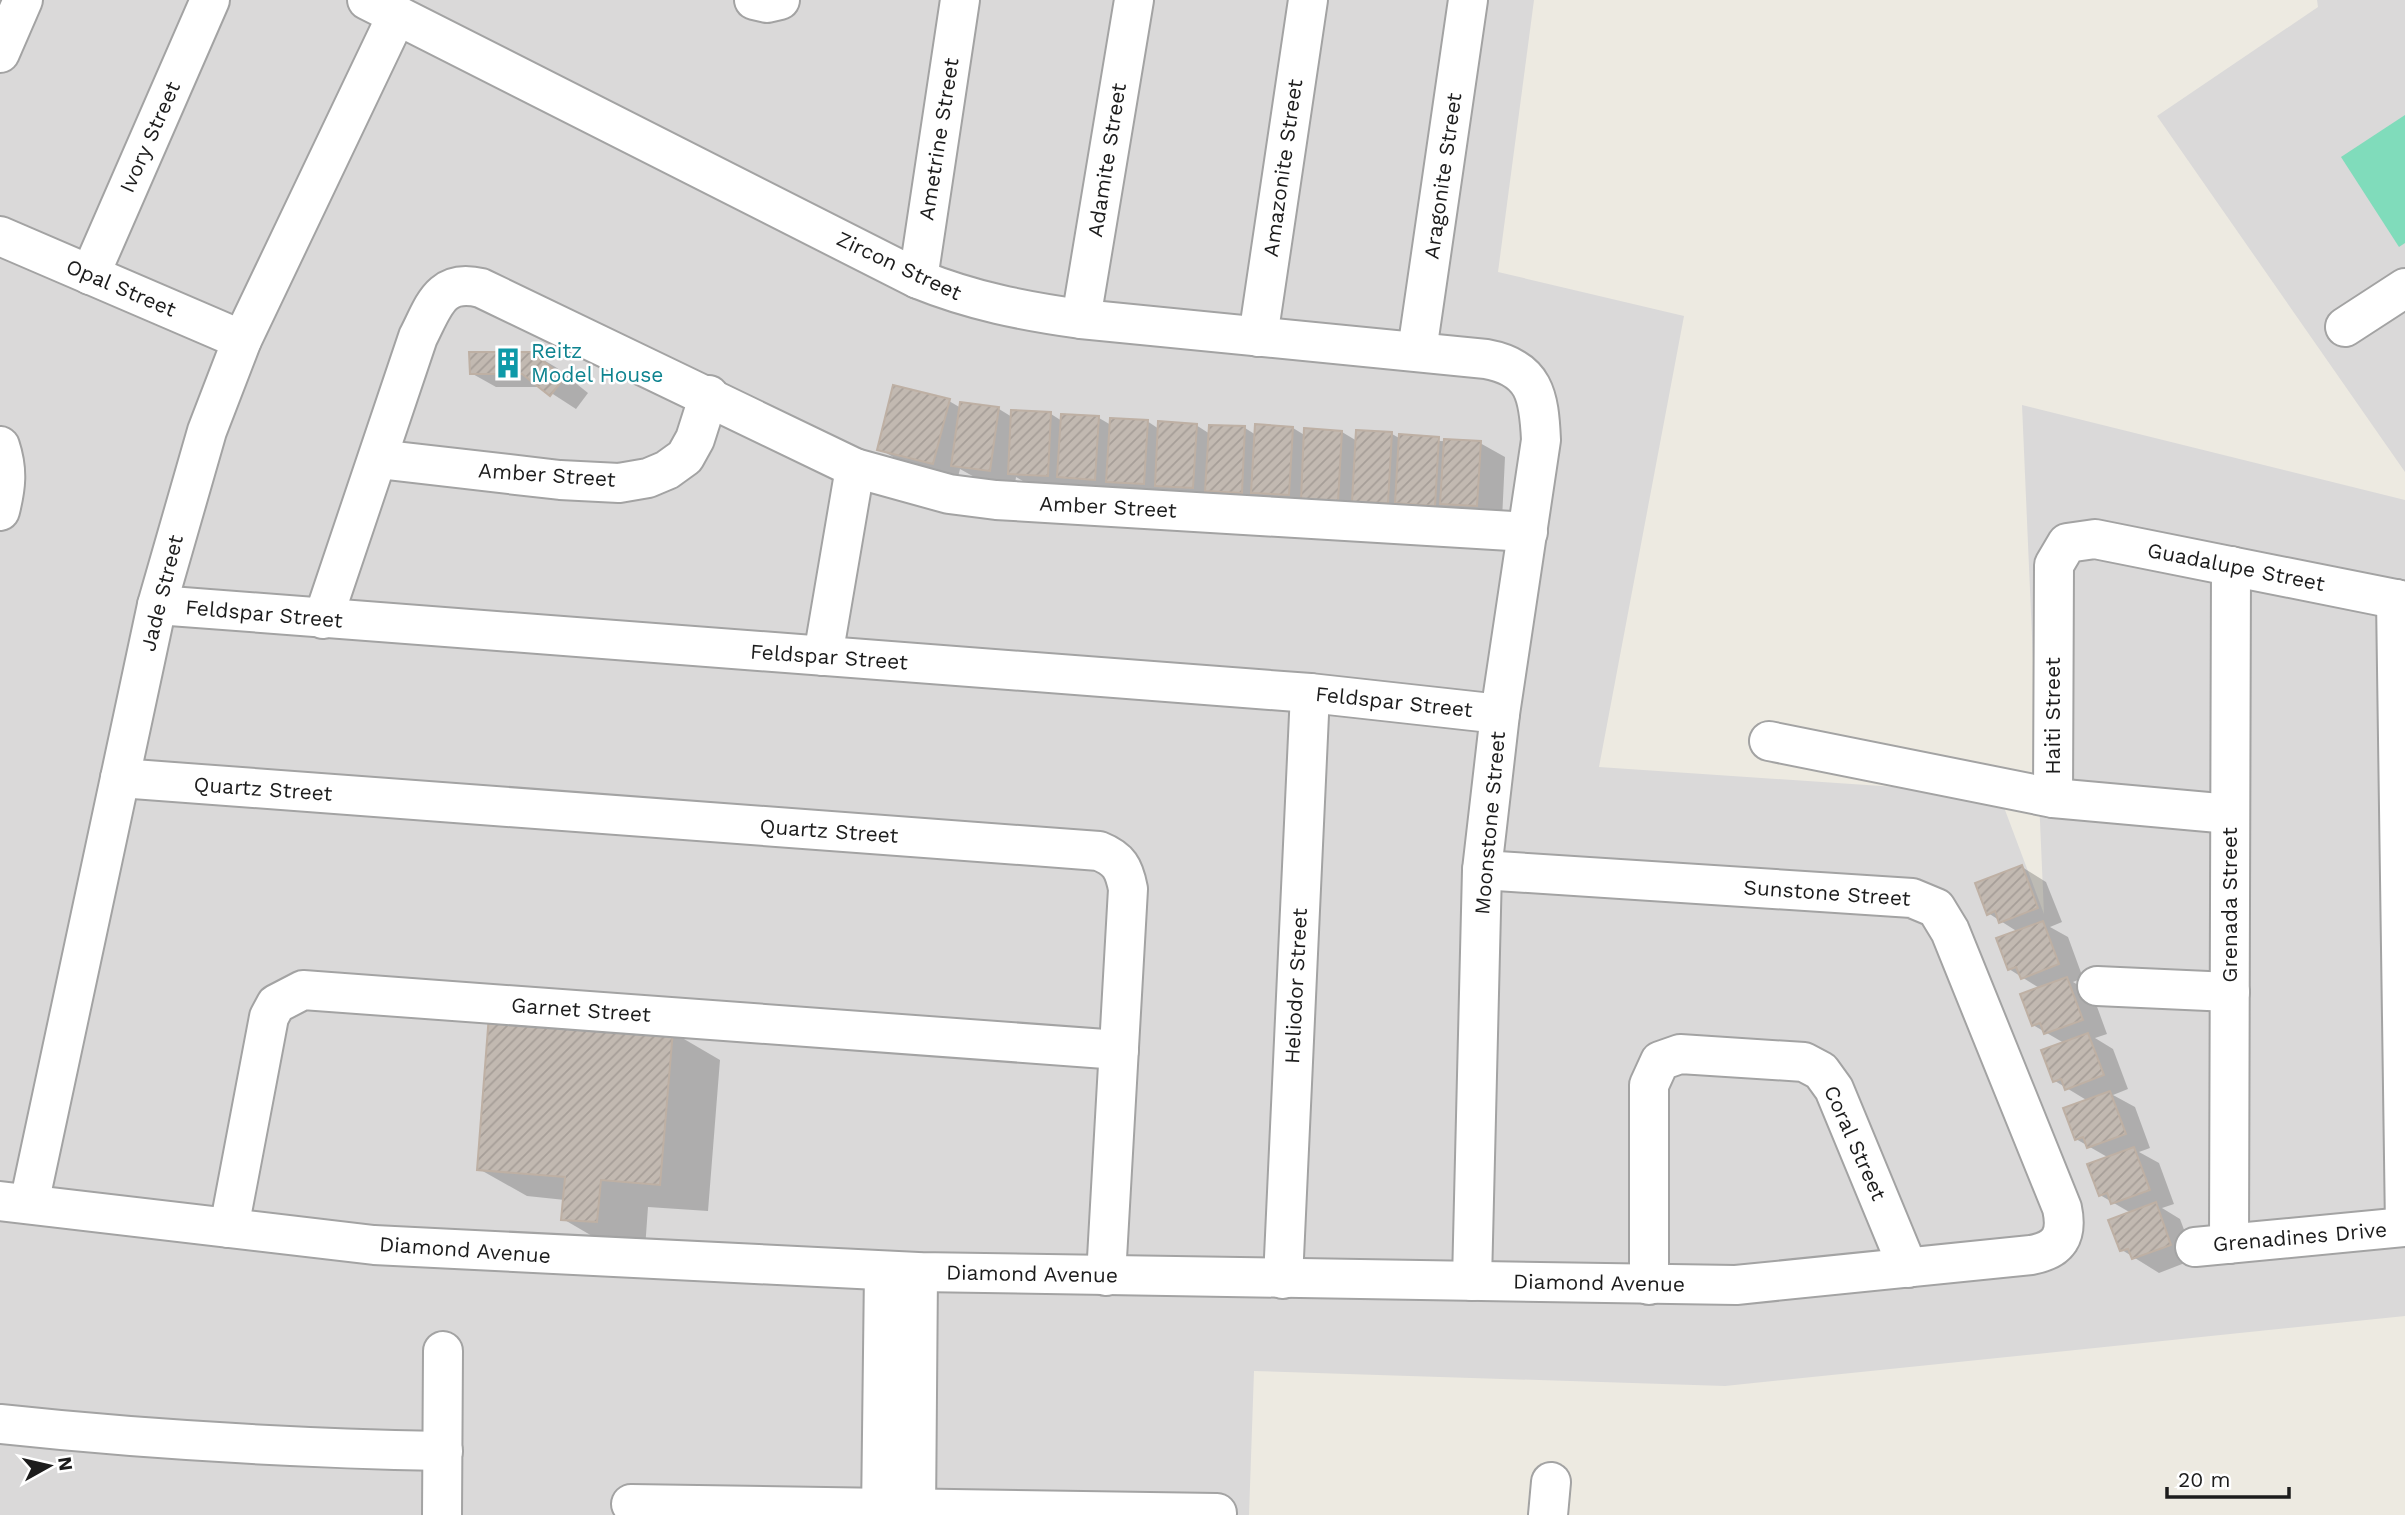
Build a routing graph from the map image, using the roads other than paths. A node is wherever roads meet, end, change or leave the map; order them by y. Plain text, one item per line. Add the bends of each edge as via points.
1 (23, 0) edge
2 (211, 0) edge
3 (754, 0) edge
4 (779, 0) edge
5 (960, 0) edge
6 (1134, 0) edge
7 (1308, 0) edge
8 (1468, 0) edge
9 (382, 8) edge
10 (0, 51) edge
11 (0, 236) edge
12 (90, 275) junction
13 (918, 279) junction
14 (2405, 288) edge
15 (1081, 319) junction
16 (2345, 327) dead end
17 (1258, 337) junction
18 (242, 340) junction
19 (1417, 351) junction
20 (1521, 372) joint
21 (709, 395) junction
22 (0, 446) edge
23 (378, 459) junction
24 (855, 468) junction
25 (0, 511) edge
26 (1528, 532) junction
27 (2067, 543) joint
28 (2231, 566) junction
29 (2400, 600) edge
30 (157, 605) junction
31 (323, 619) junction
32 (823, 656) junction
33 (1310, 693) junction
34 (1500, 714) junction
35 (1769, 741) dead end
36 (120, 778) junction
37 (2053, 798) junction
38 (2230, 814) junction
39 (1482, 870) junction
40 (2097, 986) dead end
41 (2230, 992) junction
42 (1119, 1049) junction
43 (14, 1202) edge
44 (2405, 1227) edge
45 (229, 1228) junction
46 (2061, 1240) joint
47 (2212, 1246) joint
48 (1908, 1268) junction
49 (901, 1271) junction
50 (1106, 1276) junction
51 (1283, 1279) junction
52 (1472, 1281) junction
53 (1649, 1284) junction
54 (443, 1351) dead end
55 (0, 1424) edge
56 (443, 1451) junction
57 (631, 1504) dead end
58 (898, 1511) edge
59 (1217, 1513) dead end
60 (442, 1515) edge

1 - 10 street
2 - 12 street, Ivory Street
3 - 4 street
5 - 13 street, Ametrine Street
6 - 15 street, Adamite Street
7 - 17 street, Amazonite Street
8 - 19 street, Aragonite Street
9 - 13 street, Zircon Street
9 - 18 street, Jade Street
11 - 12 street, Opal Street
12 - 18 street, Opal Street
13 - 15 street, Zircon Street via 965,298
14 - 16 street
15 - 17 street, Zircon Street
17 - 19 street, Zircon Street
18 - 30 street, Jade Street via 207,431
19 - 20 street, Zircon Street via 1496,360
20 - 26 street, Moonstone Street via 1534,389 1540,412 1541,440
21 - 23 street, Amber Street via 685,457 648,478 560,480
21 - 23 street, Amber Street via 467,284 441,294 418,337
21 - 24 street, Amber Street
22 - 25 street via 6,463
23 - 31 street, Amber Street
24 - 26 street, Amber Street via 948,494 996,500
24 - 32 street
26 - 34 street, Moonstone Street
27 - 28 street, Guadalupe Street via 2095,539
27 - 37 street, Haiti Street via 2054,565
28 - 29 street, Guadalupe Street
28 - 38 street, Grenada Street
29 - 44 street
30 - 31 street, Feldspar Street
30 - 36 street, Jade Street
31 - 32 street, Feldspar Street
32 - 33 street, Feldspar Street
33 - 34 street, Feldspar Street
33 - 51 street, Heliodor Street
34 - 39 street, Moonstone Street
35 - 37 street
36 - 42 street, Quartz Street via 1099,850 1121,864 1128,889
36 - 43 street, Jade Street
37 - 38 street, Haiti Street
38 - 41 street, Grenada Street
39 - 46 street, Sunstone Street via 1912,898 1936,908 1950,931 2062,1208 2065,1231
39 - 52 street, Moonstone Street
40 - 41 street
41 - 47 street, Grenada Street
42 - 45 street, Garnet Street via 303,990 276,1004 269,1017
42 - 50 street, Quartz Street
43 - 45 street, Diamond Avenue
44 - 47 street, Grenadines Drive
45 - 49 street, Diamond Avenue via 374,1245
46 - 48 street, Diamond Avenue via 2054,1248 2031,1255
48 - 53 street, Diamond Avenue via 1736,1284
48 - 53 street, Coral Street via 1834,1089 1821,1072 1804,1062 1680,1054 1660,1061 1649,1085
49 - 50 street, Diamond Avenue
49 - 58 street
50 - 51 street, Diamond Avenue
51 - 52 street, Diamond Avenue
52 - 53 street, Diamond Avenue
54 - 56 street
55 - 56 street via 290,1448
56 - 60 street
57 - 58 street
58 - 59 street

